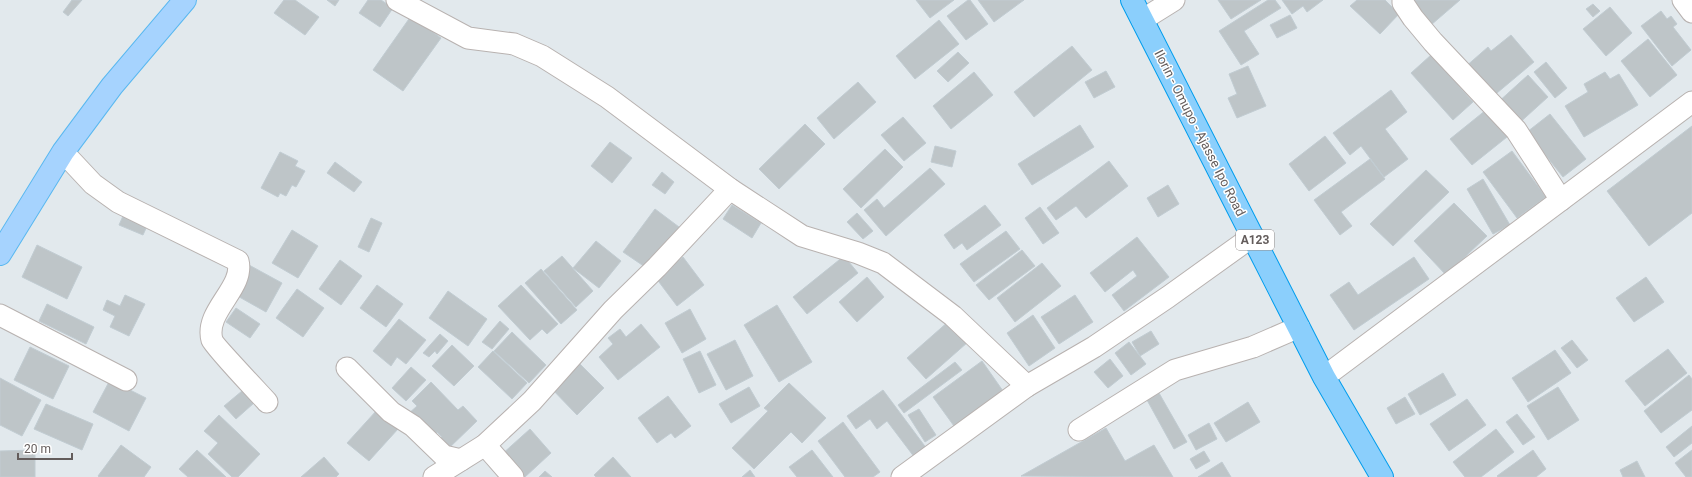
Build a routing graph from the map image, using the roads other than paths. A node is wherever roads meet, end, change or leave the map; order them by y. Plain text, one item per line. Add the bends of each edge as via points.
1 (185, 0) edge
2 (397, 0) edge
3 (1132, 0) edge
4 (1174, 0) edge
5 (1403, 0) edge
6 (1683, 0) edge
7 (1692, 12) edge
8 (1142, 20) junction
9 (1692, 102) edge
10 (63, 152) junction
11 (730, 189) junction
12 (1561, 200) junction
13 (1253, 236) junction
14 (0, 254) edge
15 (0, 315) edge
16 (1299, 327) junction
17 (347, 368) dead end
18 (1324, 377) junction
19 (126, 380) dead end
20 (1027, 386) junction
21 (267, 402) dead end
22 (1079, 430) dead end
23 (485, 445) junction
24 (461, 460) junction
25 (434, 477) edge
26 (513, 477) edge
27 (902, 477) edge
28 (1382, 477) edge

1 - 10 main road via 112,86
2 - 11 street via 468,38 514,44 542,56 607,97
3 - 8 highway, Ilorin - Omupo - Ajasse Ipo Road / A123
4 - 8 street
5 - 12 street via 1413,18 1433,42 1516,130
6 - 7 street
8 - 13 highway, Ilorin - Omupo - Ajasse Ipo Road / A123
9 - 12 street
10 - 14 main road
10 - 21 street via 94,184 118,202 238,261 238,276 211,324 212,341
11 - 20 street via 802,236 883,263 953,316
11 - 23 street via 613,310 532,401
12 - 18 street
13 - 16 highway, Ilorin - Omupo - Ajasse Ipo Road / A123
13 - 20 street via 1168,298 1094,347
15 - 19 street
16 - 18 highway, Ilorin - Omupo - Ajasse Ipo Road / A123
16 - 22 street via 1253,347 1175,370
17 - 24 street via 391,412 413,426 444,456
18 - 28 highway, Ilorin - Omupo - Ajasse Ipo Road / A123
20 - 27 street
23 - 24 street
23 - 26 street
24 - 25 street

